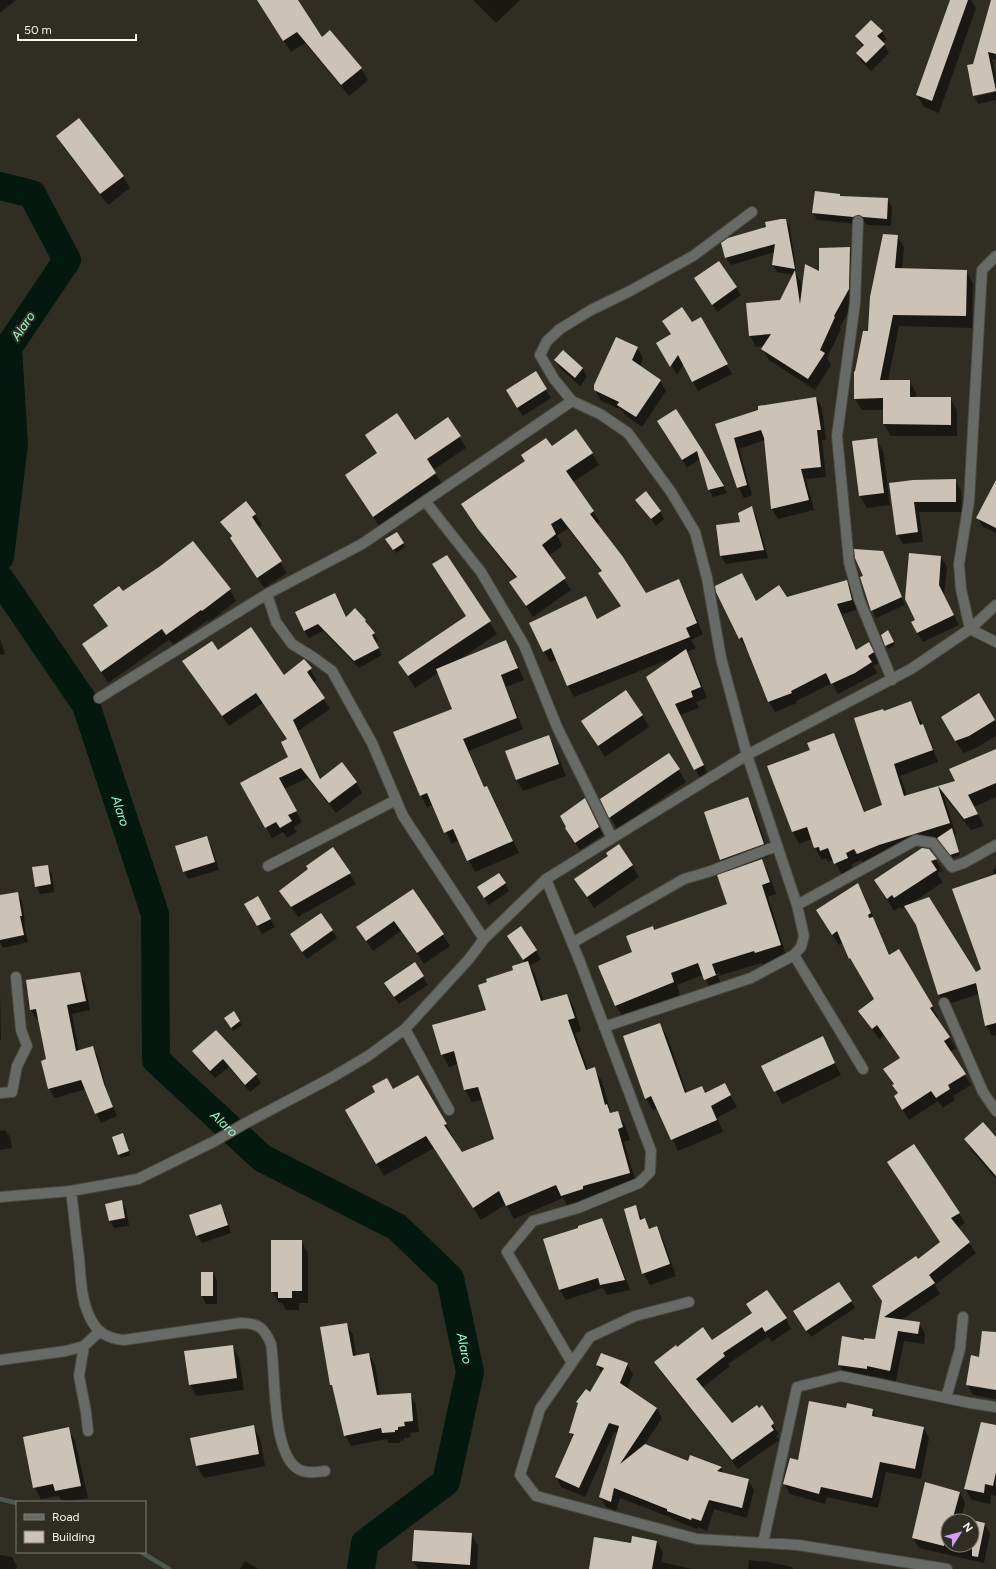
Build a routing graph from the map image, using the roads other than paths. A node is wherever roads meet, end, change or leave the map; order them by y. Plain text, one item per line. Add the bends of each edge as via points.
1 (752, 212) dead end
2 (858, 221) dead end
3 (996, 256) edge
4 (572, 400) junction
5 (425, 501) junction
6 (267, 594) junction
7 (996, 605) edge
8 (970, 629) junction
9 (996, 642) edge
10 (892, 680) junction
11 (99, 698) dead end
12 (747, 755) junction
13 (396, 800) junction
14 (612, 838) junction
15 (996, 845) edge
16 (777, 846) junction
17 (268, 866) dead end
18 (546, 879) junction
19 (797, 905) junction
20 (484, 939) junction
21 (572, 943) junction
22 (794, 955) junction
23 (16, 977) dead end
24 (944, 1004) dead end
25 (604, 1026) junction
26 (405, 1029) junction
27 (863, 1069) dead end
28 (0, 1093) edge
29 (449, 1110) dead end
30 (996, 1111) edge
31 (71, 1191) junction
32 (0, 1197) edge
33 (689, 1302) dead end
34 (963, 1317) dead end
35 (100, 1331) junction
36 (84, 1346) junction
37 (0, 1360) edge
38 (572, 1363) junction
39 (946, 1398) junction
40 (996, 1407) edge
41 (88, 1431) dead end
42 (325, 1471) dead end
43 (763, 1543) junction
44 (947, 1569) edge

1 - 4 street via 693,256 591,310 560,329 547,341 540,355 554,379
2 - 10 street via 855,303 837,436 850,562 859,599
3 - 8 street via 982,270 969,501 959,564 961,589
4 - 5 street
4 - 12 street via 600,414 628,433 671,492 695,532 707,578 721,658
5 - 6 street via 362,544
5 - 14 street via 481,572 524,646 557,727
6 - 11 street
6 - 13 street via 276,622 292,644 332,672 372,743
7 - 8 street
8 - 9 street
8 - 10 street
10 - 12 street
12 - 14 street
12 - 16 street
13 - 17 street
13 - 20 street via 403,816
14 - 18 street
15 - 19 street via 964,864 952,867 932,843 916,840
16 - 19 street
16 - 21 street via 684,879
18 - 20 street
18 - 21 street
19 - 22 street via 804,936 801,947
20 - 26 street
21 - 25 street
22 - 25 street via 751,978
22 - 27 street
23 - 28 street via 22,1030 27,1046 17,1066 12,1092
24 - 30 street via 983,1092
25 - 38 street via 651,1151 650,1172 640,1183 578,1208 533,1221 507,1252
26 - 29 street
26 - 31 street via 368,1056 215,1142 138,1179
31 - 32 street
31 - 35 street via 83,1294 88,1314
33 - 38 street via 636,1316 590,1337
34 - 39 street via 960,1349
35 - 36 street
35 - 42 street via 113,1339 124,1340 241,1322 260,1326 271,1344 276,1416 287,1456 299,1470
36 - 37 street
36 - 41 street via 79,1376
38 - 43 street via 540,1409 520,1475 536,1496 697,1539
39 - 40 street
39 - 43 street via 841,1376 797,1387
43 - 44 street via 798,1545

